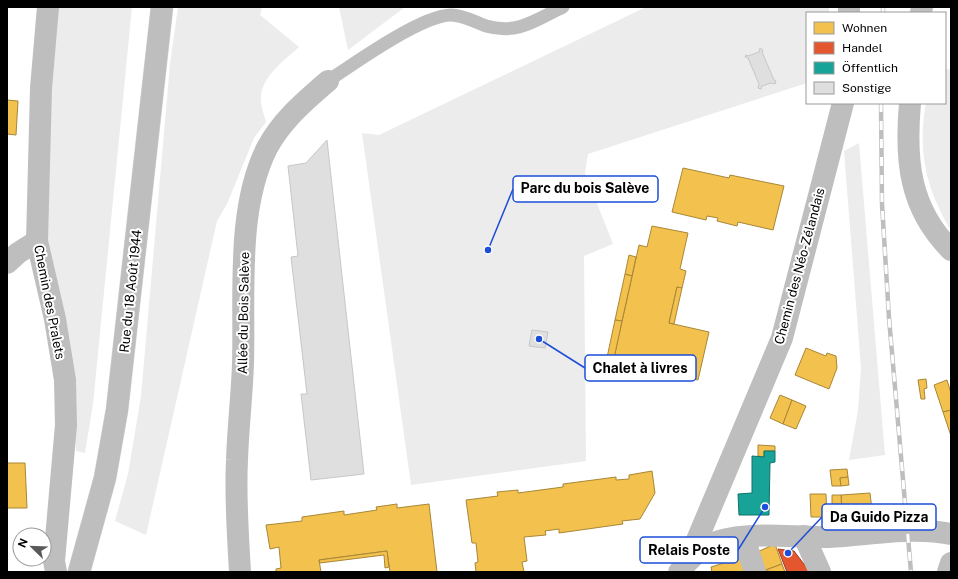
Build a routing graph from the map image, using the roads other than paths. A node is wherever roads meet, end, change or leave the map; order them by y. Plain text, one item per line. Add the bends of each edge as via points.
1 (48, 7) edge
2 (162, 7) edge
3 (563, 7) edge
4 (328, 81) joint
5 (842, 104) edge
6 (910, 104) edge
7 (37, 242) junction
8 (951, 250) edge
9 (7, 263) edge
10 (951, 534) edge
11 (804, 536) junction
12 (744, 538) junction
13 (951, 563) edge
14 (684, 566) edge
15 (56, 572) edge
16 (79, 572) edge
17 (240, 572) edge
18 (755, 572) edge
19 (820, 572) edge
20 (948, 572) edge

1 - 7 street, Chemin des Pralets via 41,88
2 - 16 street, Rue du 18 Août 1944 via 117,410 105,478
3 - 4 lane via 511,30 497,29 450,15 430,21 393,39
4 - 17 street, Allée du Bois Salève via 284,122 267,149 255,183 246,225 243,364 236,500
5 - 14 street, Chemin des Néo-Zélandais via 782,338
6 - 8 street via 908,124 915,193 927,221
7 - 9 street
7 - 15 street, Chemin des Pralets via 55,319 65,380 66,425 54,561
10 - 11 street via 933,530 828,537
11 - 12 street
11 - 19 street
12 - 14 street via 731,538 708,545
12 - 18 street
13 - 20 street

